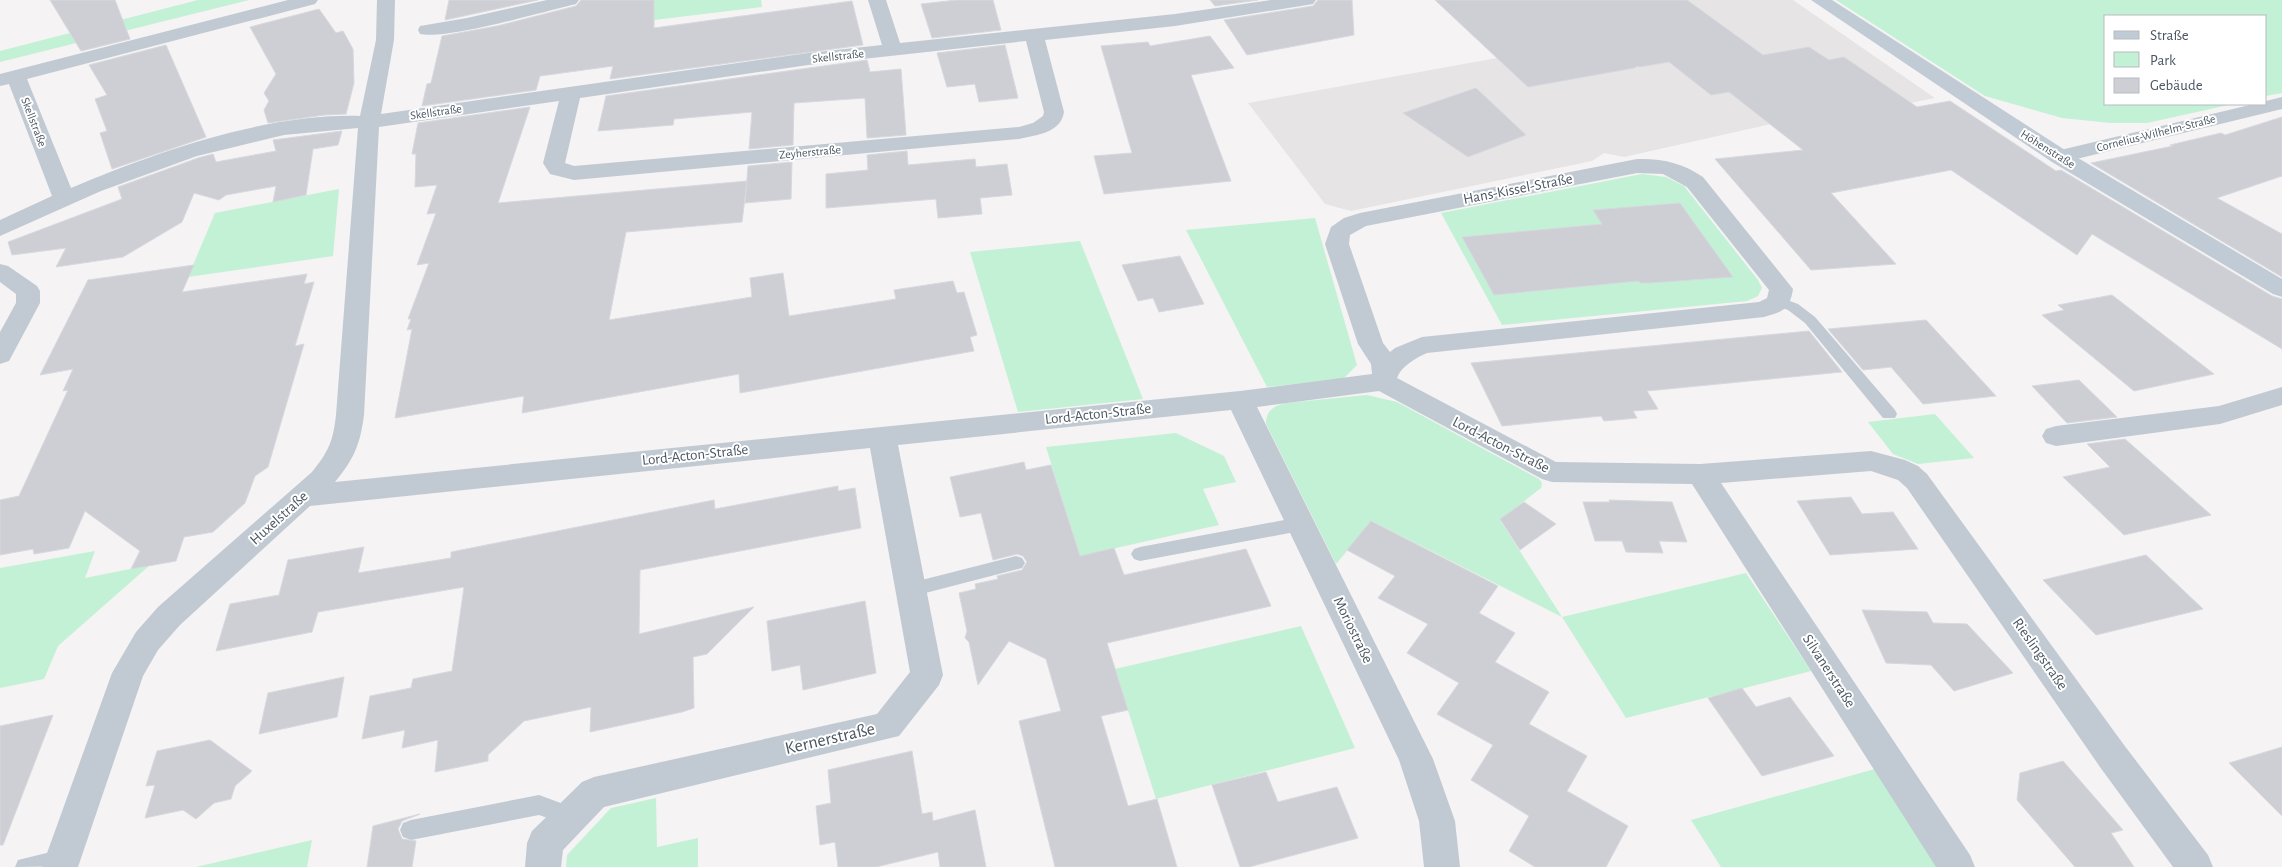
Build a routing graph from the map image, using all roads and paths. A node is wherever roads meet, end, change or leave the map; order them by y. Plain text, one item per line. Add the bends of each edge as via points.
1 (309, 0) edge
2 (386, 0) edge
3 (570, 0) edge
4 (877, 0) edge
5 (1307, 0) edge
6 (1820, 0) edge
7 (1260, 3) edge
8 (427, 30) dead end
9 (1034, 35) junction
10 (893, 50) junction
11 (8, 78) edge
12 (572, 92) junction
13 (2282, 102) edge
14 (370, 122) junction
15 (2060, 157) junction
16 (64, 197) junction
17 (0, 229) edge
18 (0, 271) edge
19 (2282, 288) edge
20 (1779, 302) junction
21 (0, 355) edge
22 (1384, 376) junction
23 (2282, 396) edge
24 (1240, 400) junction
25 (1889, 414) dead end
26 (882, 436) junction
27 (2056, 436) dead end
28 (1871, 461) joint
29 (1700, 474) junction
30 (305, 496) junction
31 (1300, 524) junction
32 (1140, 554) dead end
33 (1016, 563) dead end
34 (910, 590) junction
35 (570, 816) junction
36 (411, 830) dead end
37 (61, 863) edge
38 (26, 867) edge
39 (543, 867) edge
40 (1442, 867) edge
41 (1957, 867) edge
42 (2195, 867) edge

1 - 11 street, Skellstraße
2 - 14 street via 384,40
3 - 8 street
4 - 10 street
5 - 7 street, Skellstraße
6 - 15 main road, Höhenstraße
7 - 9 street, Skellstraße via 1175,20
9 - 10 street, Skellstraße
9 - 12 street, Zeyherstraße via 1054,112 1053,118 1040,128 1020,133 574,173 558,169 554,164
10 - 12 street, Skellstraße via 808,58
11 - 16 street, Skellstraße
12 - 14 street, Skellstraße
13 - 15 street, Cornelius-Wilhelm-Straße
14 - 16 street, Skellstraße via 304,126 208,146 142,166
14 - 30 street, Huxelstraße via 347,437 340,457
15 - 19 main road, Höhenstraße
16 - 17 street, Skellstraße
18 - 21 street via 28,291 28,303
20 - 22 street via 1764,309 1422,345 1404,354
20 - 22 street, Hans-Kissel-Straße via 1782,289 1695,182 1670,168 1637,166 1360,220 1343,228 1336,238 1337,244 1371,344 1384,363
20 - 25 lane via 1810,320
22 - 24 street, Lord-Acton-Straße
22 - 29 street, Lord-Acton-Straße via 1552,472
23 - 27 street via 2220,414
24 - 26 street, Lord-Acton-Straße
24 - 31 street, Moriostraße
26 - 30 street, Lord-Acton-Straße
26 - 34 street, Kernerstraße
28 - 29 street, Lord-Acton-Straße
28 - 42 street, Rieslingstraße via 1895,467 1917,481
29 - 41 street, Silvanerstraße
30 - 37 street, Huxelstraße via 169,616 148,641 128,672
31 - 32 lane
31 - 40 street, Moriostraße via 1416,759 1438,821
33 - 34 lane
34 - 35 street, Kernerstraße via 927,675 887,726 594,793
35 - 36 lane via 539,805
35 - 39 street, Kernerstraße via 545,843
37 - 38 lane

